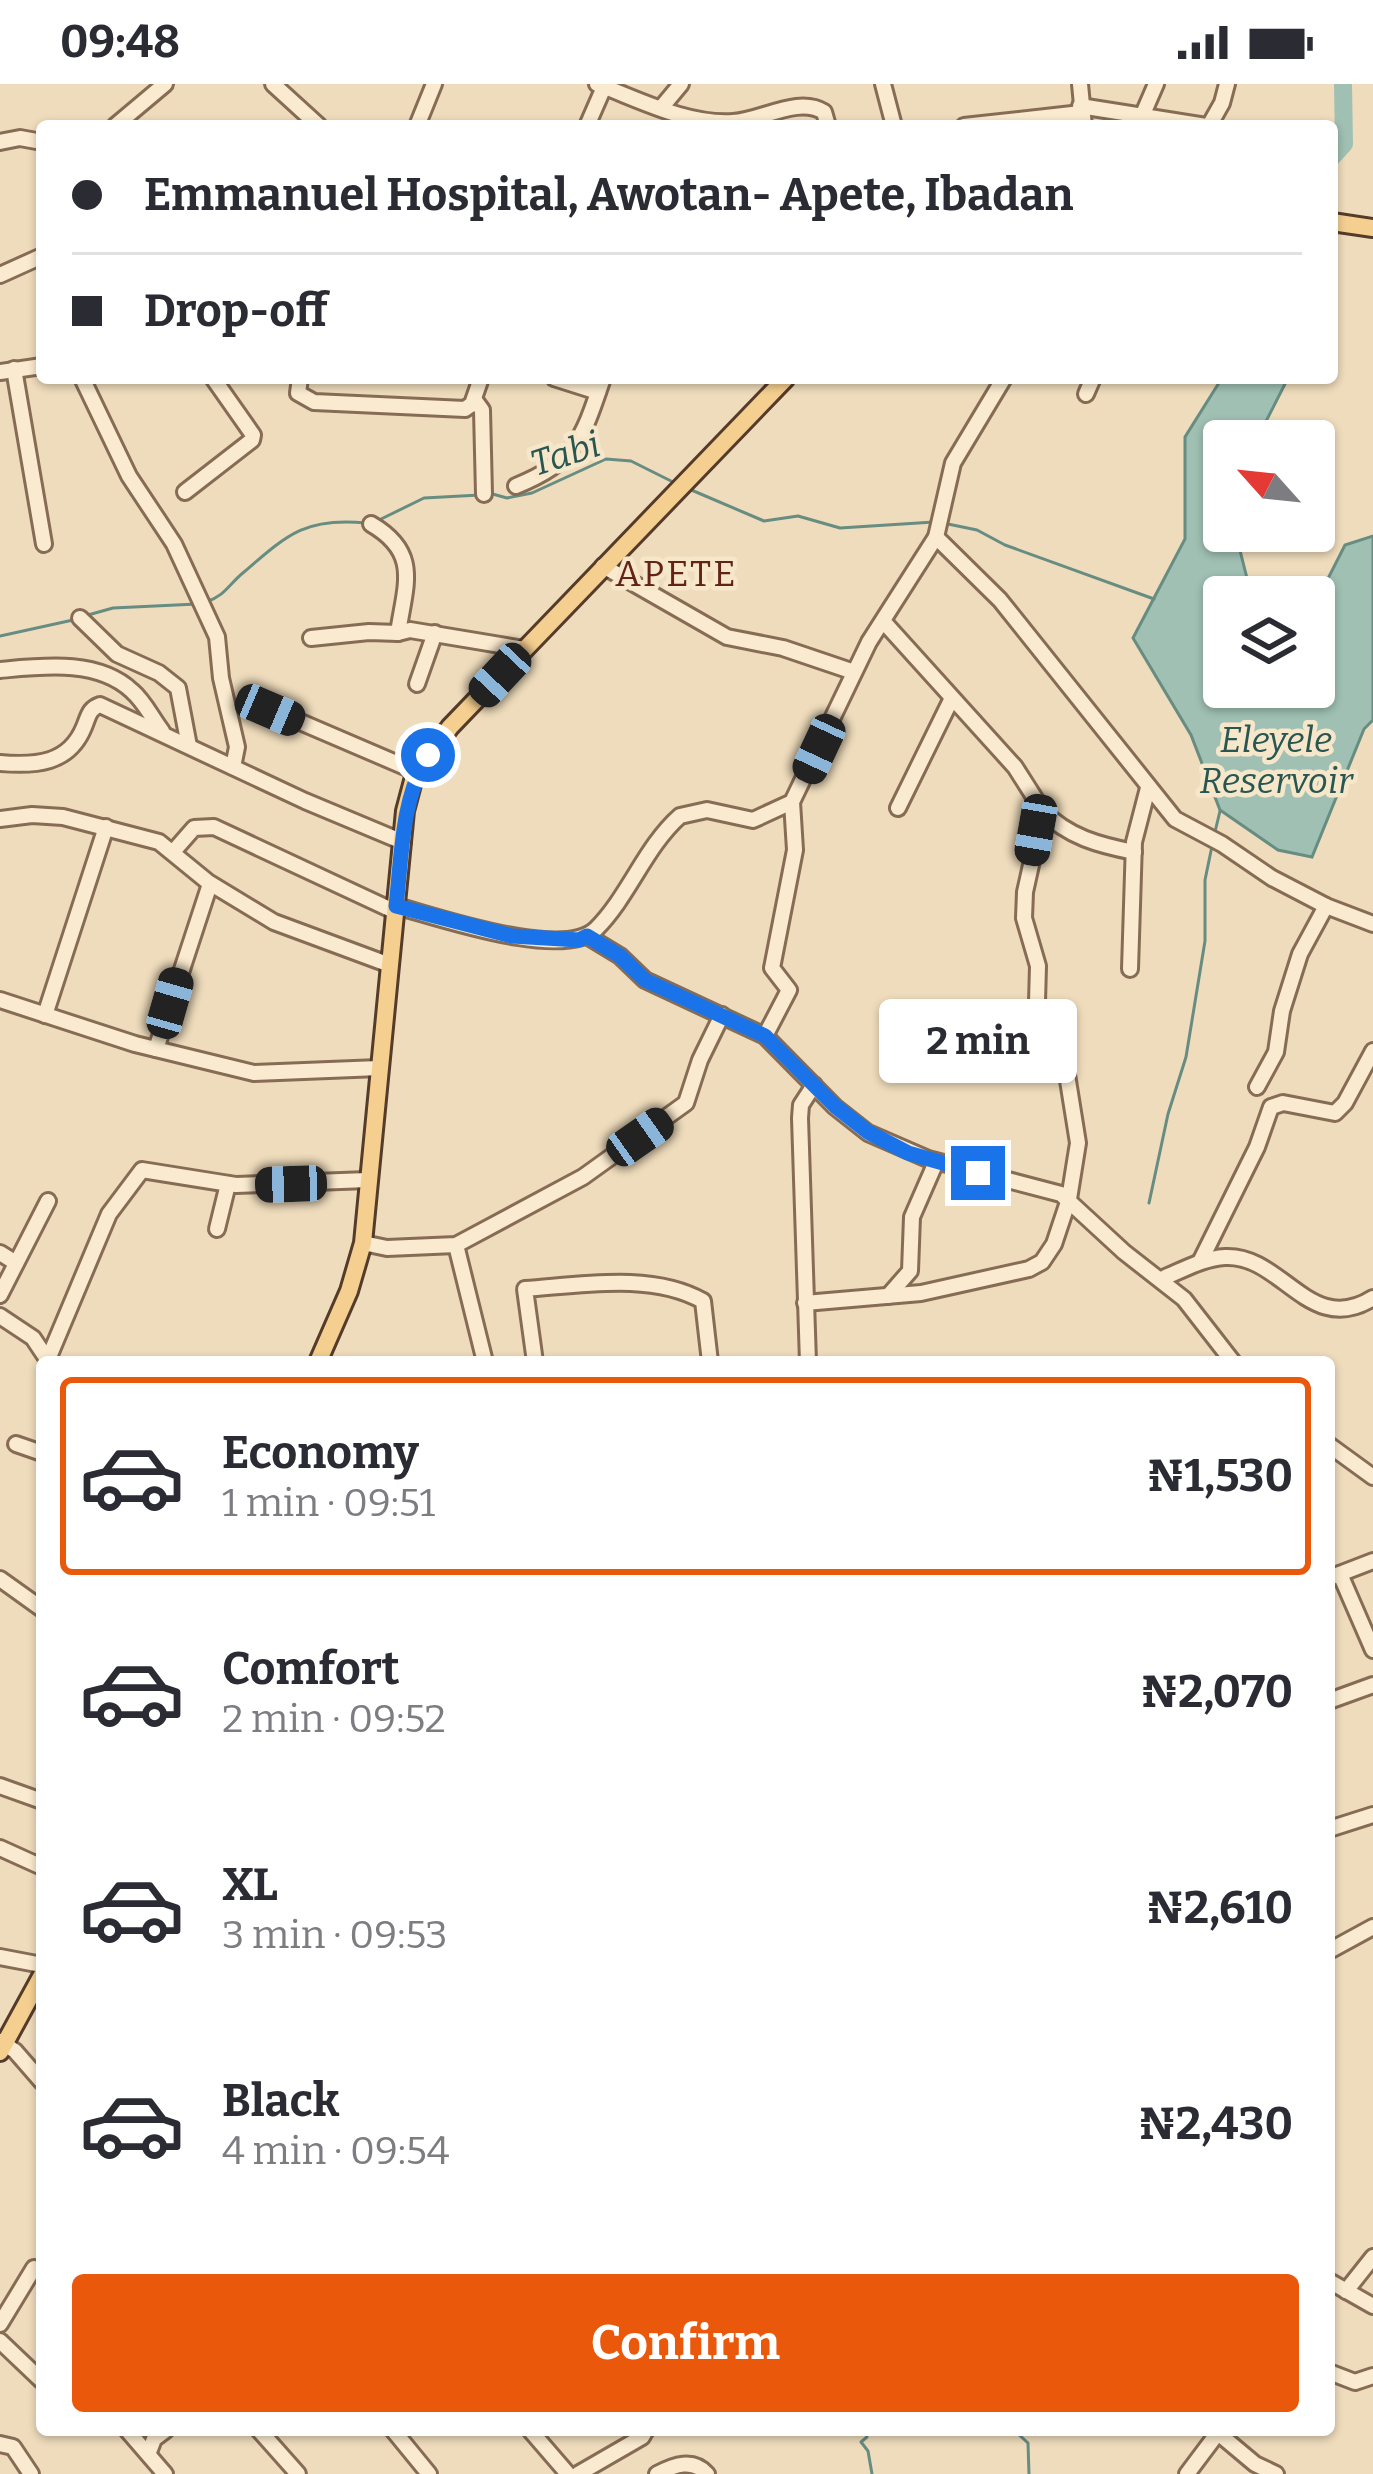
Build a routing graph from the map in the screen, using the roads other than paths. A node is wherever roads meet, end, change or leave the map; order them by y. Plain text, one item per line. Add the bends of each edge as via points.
1 (165, 84) edge
2 (273, 84) edge
3 (434, 84) edge
4 (681, 84) edge
5 (884, 84) edge
6 (1081, 84) edge
7 (1156, 84) edge
8 (1227, 84) edge
9 (601, 85) edge
10 (661, 108) junction
11 (1143, 114) junction
12 (1082, 115) edge
13 (122, 120) edge
14 (312, 120) edge
15 (419, 120) edge
16 (589, 120) edge
17 (683, 120) edge
18 (739, 120) edge
19 (825, 120) edge
20 (893, 120) edge
21 (1028, 120) edge
22 (1176, 120) edge
23 (1211, 120) edge
24 (36, 141) edge
25 (0, 142) edge
26 (1338, 222) edge
27 (1373, 228) edge
28 (36, 259) edge
29 (0, 275) edge
30 (7, 370) edge
31 (85, 384) edge
32 (217, 384) edge
33 (299, 384) edge
34 (480, 384) edge
35 (780, 384) edge
36 (1000, 384) edge
37 (1090, 384) edge
38 (601, 385) edge
39 (1085, 394) dead end
40 (474, 399) junction
41 (516, 486) dead end
42 (185, 492) dead end
43 (484, 494) dead end
44 (371, 524) dead end
45 (938, 527) junction
46 (44, 544) dead end
47 (603, 566) junction
48 (80, 618) dead end
49 (883, 621) junction
50 (435, 633) junction
51 (398, 634) junction
52 (311, 638) dead end
53 (524, 649) junction
54 (0, 670) edge
55 (854, 672) junction
56 (417, 684) dead end
57 (952, 698) junction
58 (270, 710) dead end
59 (164, 735) junction
60 (189, 746) junction
61 (0, 763) edge
62 (233, 767) junction
63 (417, 772) junction
64 (1148, 788) junction
65 (792, 802) junction
66 (898, 808) dead end
67 (1043, 811) junction
68 (0, 819) edge
69 (106, 827) junction
70 (403, 842) junction
71 (172, 852) junction
72 (1134, 852) junction
73 (210, 884) junction
74 (1326, 906) junction
75 (396, 909) junction
76 (1373, 924) edge
77 (587, 936) junction
78 (390, 965) junction
79 (1130, 969) dead end
80 (0, 1000) edge
81 (45, 1015) junction
82 (722, 1015) junction
83 (765, 1036) junction
84 (156, 1049) junction
85 (1373, 1052) edge
86 (380, 1068) junction
87 (814, 1085) junction
88 (1257, 1088) dead end
89 (936, 1162) junction
90 (368, 1180) junction
91 (228, 1184) junction
92 (1069, 1199) junction
93 (48, 1201) dead end
94 (217, 1229) dead end
95 (363, 1243) junction
96 (456, 1245) junction
97 (0, 1252) edge
98 (1200, 1262) junction
99 (16, 1263) junction
100 (1161, 1280) junction
101 (0, 1295) edge
102 (888, 1296) junction
103 (1373, 1298) edge
104 (805, 1303) junction
105 (0, 1316) edge
106 (46, 1356) edge
107 (51, 1356) edge
108 (321, 1356) edge
109 (484, 1356) edge
110 (534, 1356) edge
111 (709, 1356) edge
112 (808, 1356) edge
113 (1229, 1356) edge
114 (16, 1444) dead end
115 (36, 1451) edge
116 (1335, 1452) edge
117 (1373, 1477) edge
118 (1373, 1561) edge
119 (1335, 1576) edge
120 (0, 1579) edge
121 (36, 1605) edge
122 (1373, 1650) edge
123 (1373, 1684) edge
124 (1335, 1699) edge
125 (0, 1786) edge
126 (36, 1799) edge
127 (1373, 1815) edge
128 (1335, 1827) edge
129 (0, 1848) edge
130 (36, 1864) edge
131 (1373, 1927) edge
132 (1335, 1948) edge
133 (0, 1957) edge
134 (36, 1963) edge
135 (36, 1990) edge
136 (2, 2046) edge
137 (36, 2077) edge
138 (1373, 2257) edge
139 (34, 2268) dead end
140 (1335, 2285) edge
141 (1346, 2291) junction
142 (1373, 2306) edge
143 (0, 2324) edge
144 (0, 2341) edge
145 (1372, 2373) edge
146 (1335, 2374) edge
147 (36, 2375) edge
148 (133, 2436) edge
149 (158, 2436) edge
150 (264, 2436) edge
151 (398, 2436) edge
152 (535, 2436) edge
153 (643, 2436) edge
154 (1215, 2436) edge
155 (1224, 2436) edge
156 (0, 2444) edge
157 (149, 2452) junction
158 (31, 2474) edge
159 (165, 2474) edge
160 (298, 2474) edge
161 (429, 2474) edge
162 (568, 2474) edge
163 (578, 2474) edge
164 (657, 2474) edge
165 (706, 2474) edge
166 (1187, 2474) edge
167 (1276, 2474) edge

1 - 13 street
2 - 14 street
3 - 15 street
4 - 10 street
5 - 20 street
6 - 12 street
7 - 11 street
8 - 23 street
9 - 10 street
9 - 16 street
10 - 17 street
11 - 12 street
11 - 22 street
12 - 21 street
18 - 19 street via 802,105 820,109
24 - 25 street
26 - 27 main road
28 - 29 street
30 - 46 street
31 - 62 street via 217,637 238,747
32 - 42 street via 252,440
33 - 40 street via 298,393 314,402 465,409
34 - 40 street
35 - 47 main road
36 - 45 street via 952,463
37 - 39 street
38 - 41 street via 572,452
40 - 43 street via 482,410
44 - 51 street via 389,534 408,567
45 - 49 street
45 - 64 street
47 - 53 main road
47 - 55 street via 727,638
48 - 60 street via 117,654 178,688
49 - 55 street
49 - 57 street
50 - 51 street
50 - 53 street
50 - 56 street
51 - 52 street
53 - 63 main road
54 - 59 street via 63,667 115,679
55 - 65 street
57 - 66 street
57 - 67 street
58 - 63 street
59 - 60 street
59 - 61 street via 96,704 60,758
60 - 62 street
62 - 70 street
63 - 70 main road
64 - 72 street
64 - 74 street via 1175,819
65 - 77 street via 753,820 707,810 680,816
65 - 83 street via 795,850 772,968 788,990
67 - 72 street via 1090,843
67 - 92 street via 1024,918 1038,966 1036,1038 1041,1050 1065,1062 1077,1125
68 - 69 street via 64,817
69 - 71 street
69 - 81 street
70 - 75 main road
71 - 73 street
71 - 75 street via 194,828 214,827
72 - 79 street
73 - 78 street via 274,922
73 - 84 street
74 - 76 street
74 - 88 street via 1300,954 1276,1052
75 - 77 street via 512,936
75 - 78 main road
77 - 82 street via 645,980
78 - 86 main road
80 - 81 street
81 - 84 street
82 - 83 street
82 - 96 street via 680,1109 583,1177
83 - 87 street
84 - 86 street via 254,1073
85 - 98 street via 1335,1113 1271,1107
86 - 90 main road
87 - 89 street via 868,1132
87 - 104 street via 800,1118
89 - 92 street
89 - 102 street via 913,1211 910,1271
90 - 91 street
90 - 95 main road
91 - 94 street
91 - 107 street via 149,1168 134,1175 109,1214
92 - 100 street
92 - 102 street via 1054,1244 1029,1269
93 - 99 street
95 - 96 street
95 - 108 main road
96 - 109 street
97 - 99 street
98 - 100 street
98 - 103 street via 1244,1259 1336,1310
99 - 101 street
100 - 113 street
102 - 104 street
104 - 112 street
105 - 106 street
110 - 111 street via 525,1289 608,1284 703,1300
114 - 115 street
116 - 117 street
118 - 119 street
119 - 122 street
120 - 121 street
123 - 124 street
125 - 126 street
127 - 128 street
129 - 130 street
131 - 132 street
133 - 134 street
135 - 136 main road
136 - 137 street
138 - 141 street
139 - 143 street
140 - 141 street
141 - 142 street
144 - 147 street
145 - 146 street via 1355,2382
148 - 157 street
149 - 157 street
150 - 160 street
151 - 161 street
152 - 162 street
153 - 163 street
154 - 166 street
155 - 167 street
156 - 158 street via 13,2447
157 - 159 street
164 - 165 street via 688,2463

